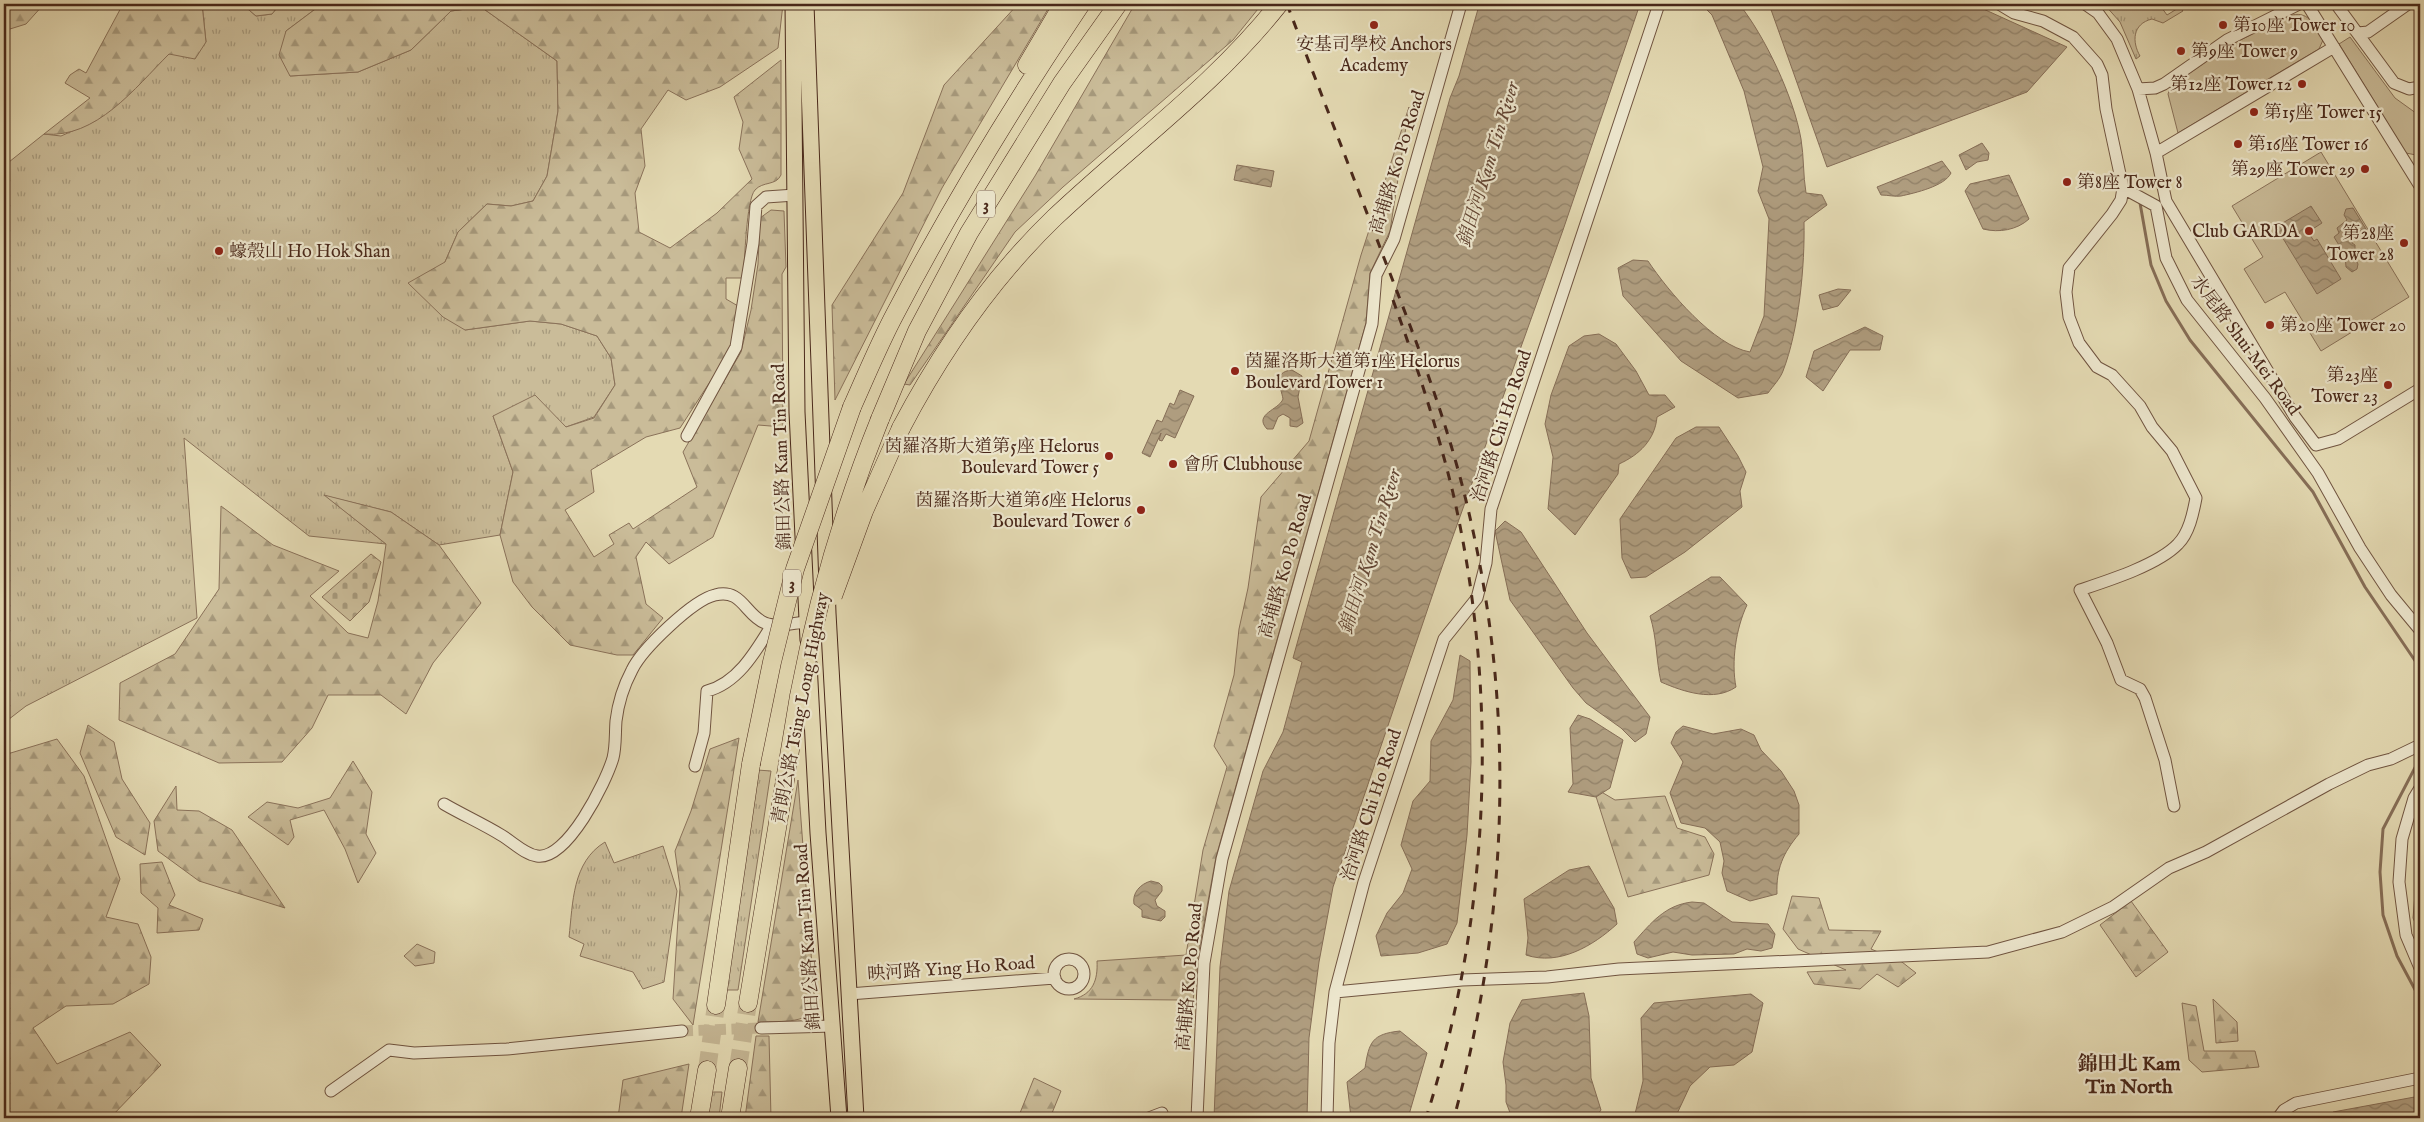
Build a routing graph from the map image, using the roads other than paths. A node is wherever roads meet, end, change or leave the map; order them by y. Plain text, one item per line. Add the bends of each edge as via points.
1 (793, 4) edge
2 (806, 4) edge
3 (1063, 4) edge
4 (1081, 4) edge
5 (1118, 4) edge
6 (1278, 4) edge
7 (1461, 4) edge
8 (1659, 4) edge
9 (1999, 4) edge
10 (2085, 4) edge
11 (2299, 4) edge
12 (2307, 4) edge
13 (2336, 4) edge
14 (2408, 4) edge
15 (2358, 33) junction
16 (2334, 47) junction
17 (2420, 87) edge
18 (2138, 89) junction
19 (1012, 108) junction
20 (2156, 153) junction
21 (2420, 186) edge
22 (2127, 189) junction
23 (795, 195) junction
24 (2420, 389) edge
25 (686, 436) dead end
26 (806, 622) junction
27 (772, 625) junction
28 (2420, 630) edge
29 (799, 696) junction
30 (2417, 747) edge
31 (695, 766) dead end
32 (2420, 788) edge
33 (444, 804) dead end
34 (2174, 806) dead end
35 (2420, 968) edge
36 (1054, 978) dead end
37 (1335, 992) junction
38 (849, 994) junction
39 (748, 1003) tunnel mouth
40 (716, 1005) tunnel mouth
41 (833, 1026) junction
42 (761, 1028) tunnel mouth
43 (682, 1031) tunnel mouth
44 (738, 1068) tunnel mouth
45 (706, 1070) tunnel mouth
46 (2420, 1078) edge
47 (331, 1091) dead end
48 (1162, 1113) dead end
49 (699, 1118) edge
50 (730, 1118) edge
51 (839, 1118) edge
52 (856, 1118) edge
53 (1149, 1118) edge
54 (1197, 1118) edge
55 (1327, 1118) edge
56 (2278, 1118) edge

1 - 23 main road, 錦田公路 Kam Tin Road
2 - 38 main road via 825,563
3 - 19 highway via 1025,69
4 - 19 highway, 青朗公路 Tsing Long Highway / 3
5 - 29 highway, 青朗公路 Tsing Long Highway / 3, bridge via 1056,91 969,233 916,332 848,505 825,584
6 - 29 highway, bridge via 1221,69 1054,218 971,312 940,357 901,428 864,511
7 - 54 street, 高埔路 Ko Po Road via 1396,232 1376,275 1372,324 1222,858 1203,973
8 - 37 street, 治河路 Chi Ho Road via 1491,510 1486,563 1477,598 1444,639 1364,882
9 - 22 street via 2073,37 2096,64 2102,74 2106,109
10 - 18 street via 2098,13 2112,32
11 - 18 street via 2227,40 2164,84
12 - 16 street
13 - 15 street
14 - 15 street via 2368,32
15 - 17 street via 2394,83 2408,89
16 - 20 street
16 - 21 street
18 - 20 street
19 - 40 highway, 青朗公路 Tsing Long Highway / 3, bridge via 907,290 852,407 795,569 751,764
20 - 24 street via 2166,201 2295,417 2316,445 2338,439
22 - 28 street, 水尾路 Shui Mei Road via 2155,204 2166,258 2187,300 2265,398 2318,473 2360,548 2391,595
22 - 34 street via 2112,214 2069,268 2066,292 2069,317 2079,343 2097,367 2112,375 2140,406 2172,451 2196,498 2189,524 2179,543 2166,555 2080,590 2107,643 2120,680 2140,689 2145,698 2165,760
23 - 25 street via 766,197 756,206 747,289 736,347
23 - 26 main road, 錦田公路 Kam Tin Road via 797,412
26 - 27 street
26 - 41 main road, 錦田公路 Kam Tin Road
27 - 31 street via 758,648 732,678 707,691 704,732
27 - 33 street via 762,622 739,598 715,595 693,606 649,646 632,669 623,692 616,720 616,743 607,772 583,820 555,851 545,856 528,853
29 - 39 highway, 青朗公路 Tsing Long Highway / 3
30 - 37 street via 2368,765 2206,852 2169,868 2113,906 2062,932 1988,952 1619,969
32 - 35 street via 2402,839 2399,882 2406,935
36 - 38 street, 映河路 Ying Ho Road
37 - 55 street, 治河路 Chi Ho Road via 1329,1044
38 - 41 main road via 839,1005
38 - 52 main road
41 - 42 street
41 - 51 main road, 錦田公路 Kam Tin Road
43 - 47 street via 507,1049 414,1053 389,1050
44 - 50 highway
45 - 49 highway
46 - 56 street via 2296,1103
48 - 53 street

